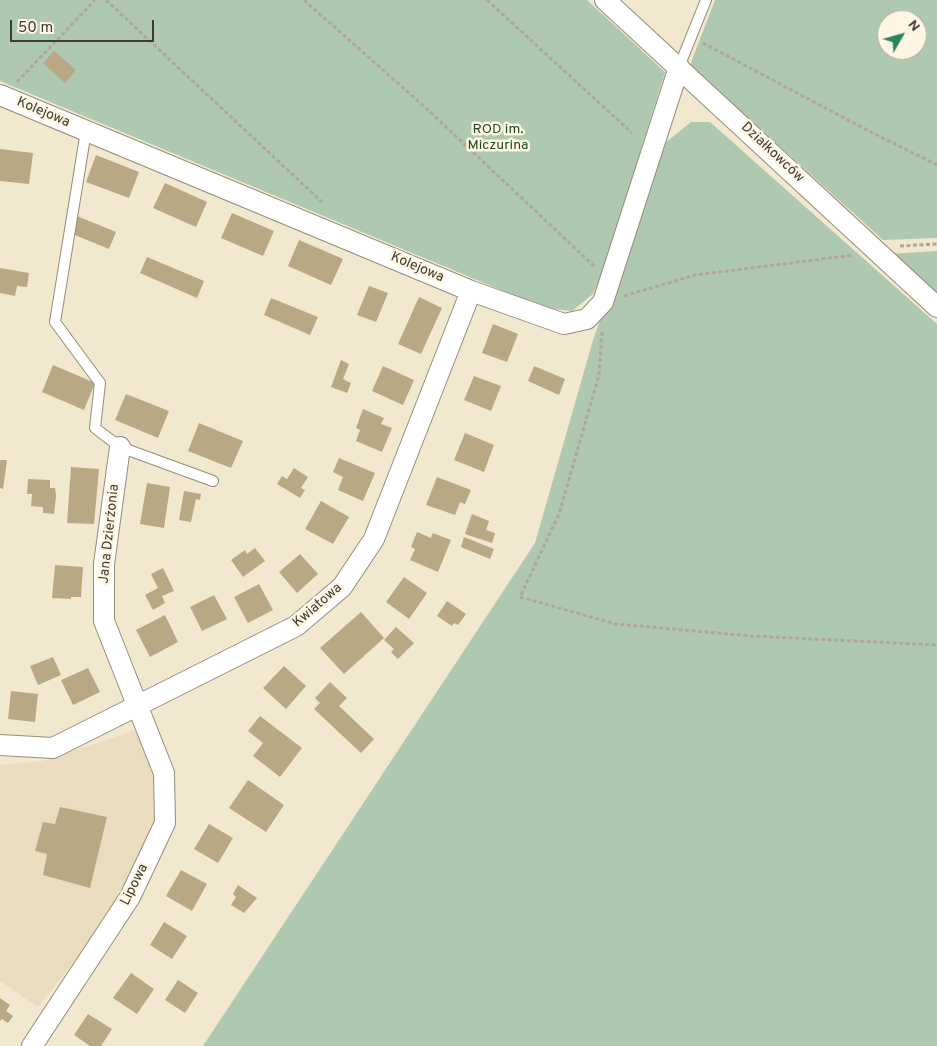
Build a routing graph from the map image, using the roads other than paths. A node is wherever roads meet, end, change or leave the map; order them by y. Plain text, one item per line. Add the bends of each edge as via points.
1 (605, 0) edge
2 (706, 0) edge
3 (679, 67) junction
4 (4, 96) edge
5 (86, 131) junction
6 (471, 291) junction
7 (937, 307) edge
8 (120, 447) junction
9 (213, 481) dead end
10 (138, 705) junction
11 (0, 745) edge
12 (32, 1046) edge

1 - 3 street, Działkowców
2 - 3 lane
3 - 6 street, Kolejowa via 603,302 587,319 564,324
3 - 7 street, Działkowców
4 - 5 street, Kolejowa
5 - 6 street, Kolejowa
5 - 8 lane via 55,322 100,383 95,428
6 - 10 street, Kwiatowa via 374,540 342,587 296,626
8 - 9 lane
8 - 10 street, Jana Dzierżonia via 104,564 104,622
10 - 11 street, Kwiatowa via 53,748
10 - 12 street, Lipowa via 164,773 165,823 130,897

